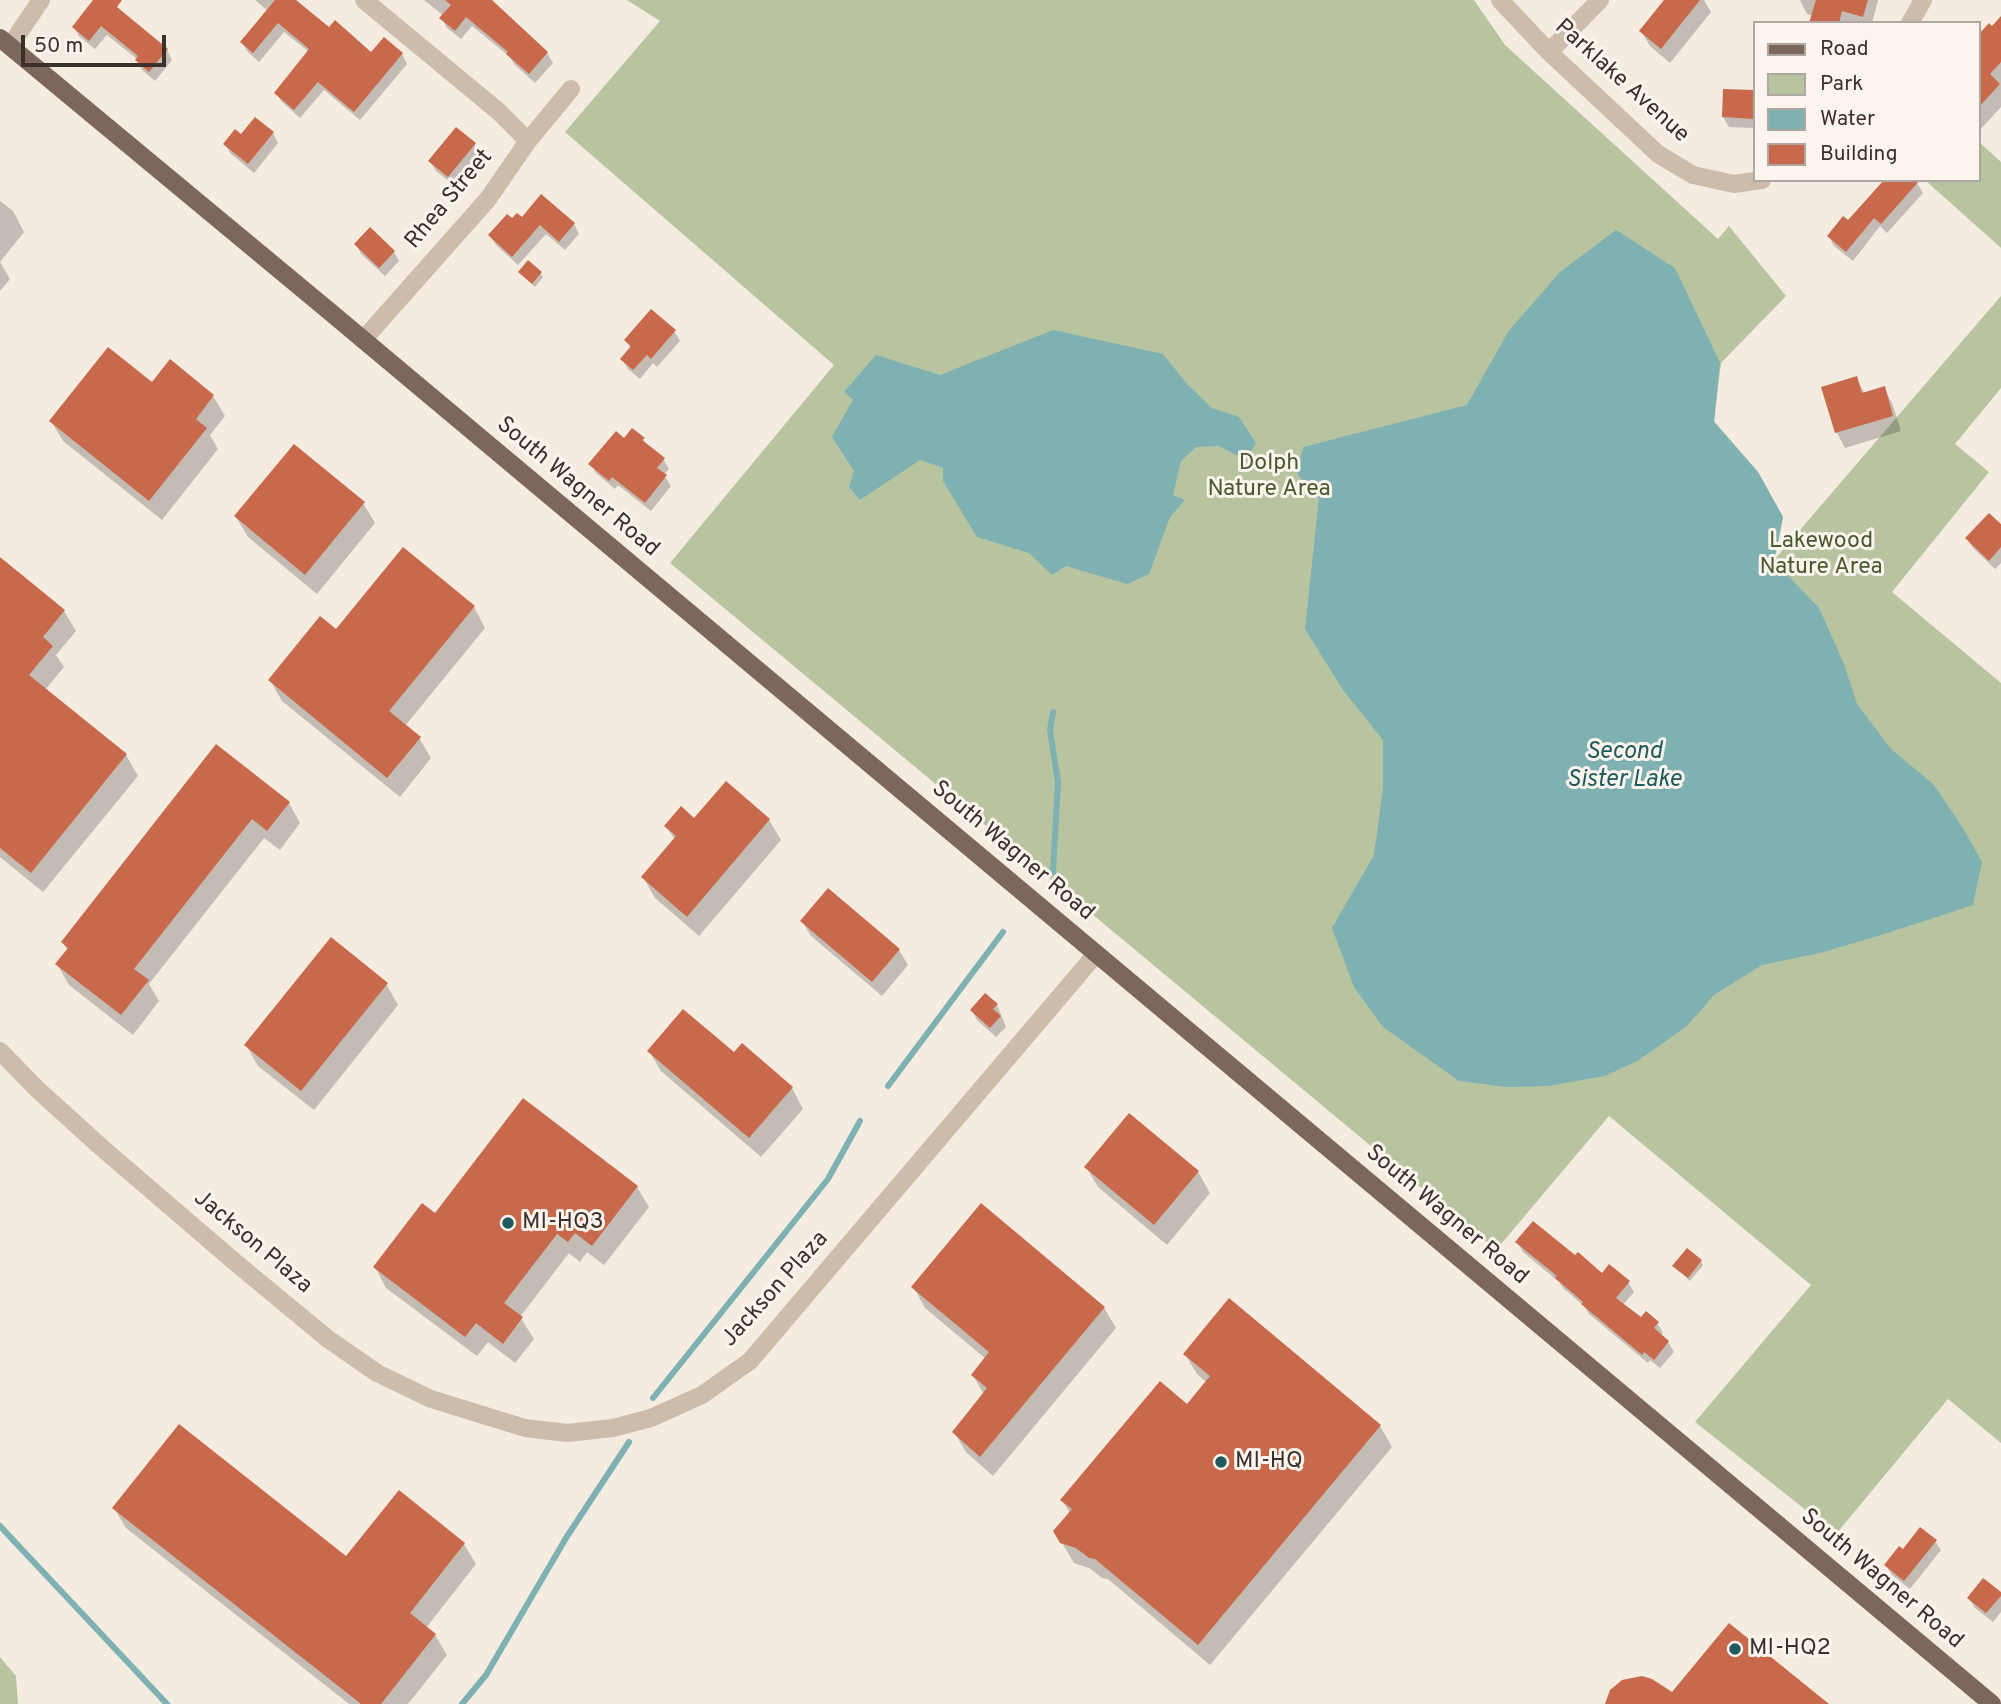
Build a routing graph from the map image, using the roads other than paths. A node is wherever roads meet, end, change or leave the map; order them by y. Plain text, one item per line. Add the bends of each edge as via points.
1 (41, 0) edge
2 (364, 0) edge
3 (1500, 0) edge
4 (1600, 0) edge
5 (1923, 0) edge
6 (1911, 21) edge
7 (5, 42) edge
8 (1549, 52) junction
9 (571, 89) dead end
10 (528, 141) junction
11 (1752, 181) edge
12 (363, 340) junction
13 (1096, 954) junction
14 (0, 1051) edge
15 (1992, 1704) edge

1 - 7 street
2 - 10 street
3 - 8 street, Parklake Avenue
4 - 8 street
5 - 6 street
7 - 12 main road, South Wagner Road
8 - 11 street, Parklake Avenue via 1658,154 1693,175 1734,184
9 - 10 street, Rhea Street
10 - 12 street, Rhea Street via 488,199
12 - 13 main road, South Wagner Road
13 - 14 street, Jackson Plaza via 750,1361 702,1395 650,1418 567,1433 525,1428 484,1416 431,1399 377,1373 236,1263 101,1147
13 - 15 main road, South Wagner Road

